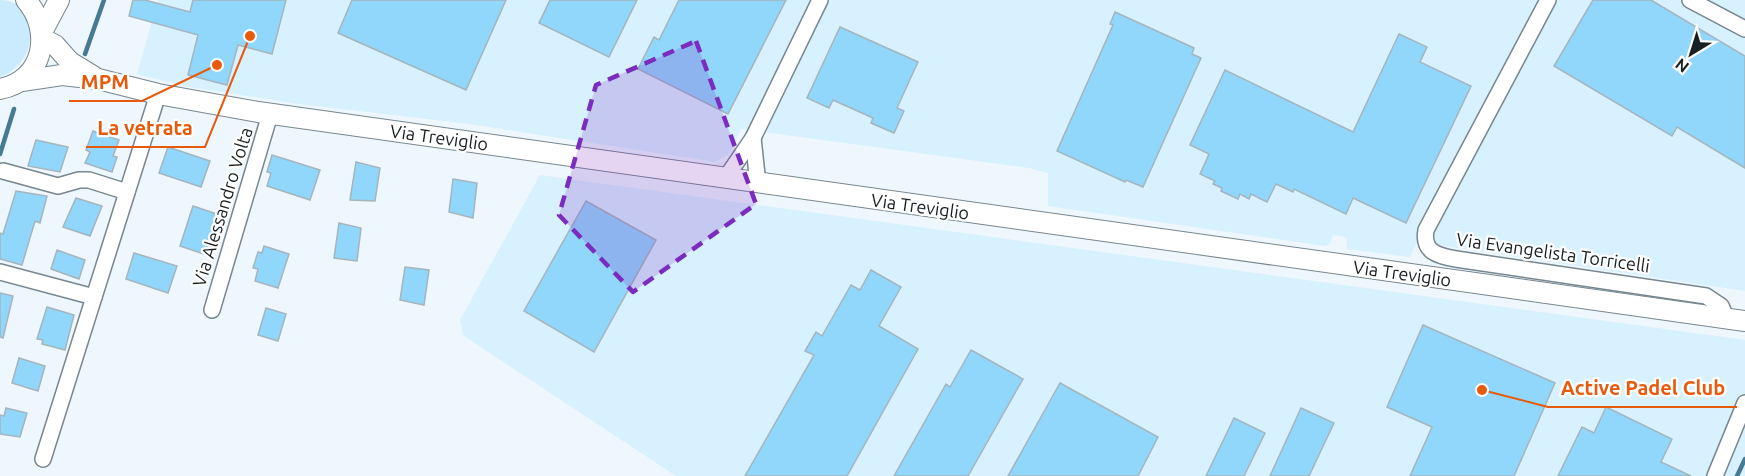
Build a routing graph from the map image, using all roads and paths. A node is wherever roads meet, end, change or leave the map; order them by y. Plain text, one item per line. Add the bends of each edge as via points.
1 (26, 0) edge
2 (59, 0) edge
3 (820, 0) edge
4 (1548, 0) edge
5 (1690, 0) edge
6 (1745, 29) edge
7 (43, 35) junction
8 (98, 79) junction
9 (22, 81) junction
10 (0, 89) edge
11 (158, 94) junction
12 (270, 114) junction
13 (753, 138) junction
14 (3, 171) dead end
15 (725, 179) junction
16 (758, 184) junction
17 (127, 192) junction
18 (0, 272) edge
19 (94, 297) junction
20 (212, 310) dead end
21 (1736, 320) edge
22 (1745, 403) edge
23 (43, 459) dead end
24 (1715, 476) edge

1 - 7 street via 34,9
2 - 7 street
3 - 13 street
4 - 21 street, Via Evangelista Torricelli via 1430,224 1425,243 1439,256 1706,296
5 - 6 street
7 - 8 street, Via Treviglio via 70,62
7 - 9 street via 37,62
8 - 9 street, Via Treviglio via 62,75
8 - 11 street, Via Treviglio
9 - 10 street, Via Treviglio
11 - 12 street, Via Treviglio
11 - 17 street
12 - 15 street, Via Treviglio
12 - 20 street, Via Alessandro Volta
13 - 15 street
13 - 16 street
14 - 17 street via 58,186 89,180
15 - 16 street, Via Treviglio
16 - 21 street, Via Treviglio
17 - 19 street
18 - 19 street
19 - 23 street
22 - 24 street

